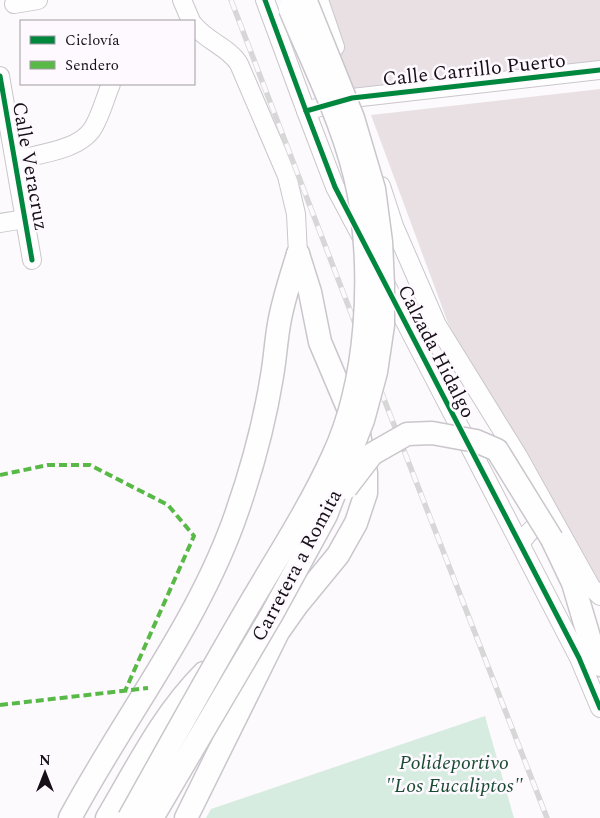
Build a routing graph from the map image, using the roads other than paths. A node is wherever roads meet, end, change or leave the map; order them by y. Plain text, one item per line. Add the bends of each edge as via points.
1 (38, 0) edge
2 (182, 0) edge
3 (265, 0) edge
4 (302, 3) edge
5 (14, 4) dead end
6 (191, 20) edge
7 (195, 27) edge
8 (201, 42) edge
9 (600, 70) edge
10 (0, 76) edge
11 (111, 85) edge
12 (352, 98) junction
13 (306, 111) junction
14 (15, 160) junction
15 (379, 179) junction
16 (336, 187) junction
17 (25, 219) junction
18 (0, 223) edge
19 (298, 254) junction
20 (32, 260) dead end
21 (438, 325) junction
22 (414, 338) junction
23 (326, 515) junction
24 (555, 533) junction
25 (520, 544) junction
26 (600, 596) edge
27 (272, 614) junction
28 (217, 660) junction
29 (600, 665) edge
30 (600, 708) edge
31 (70, 818) edge
32 (107, 818) edge
33 (129, 818) edge
34 (152, 818) edge
35 (169, 818) edge
36 (186, 818) edge

1 - 5 street
2 - 6 street
3 - 13 street, Calzada Hidalgo
4 - 12 street
4 - 23 main road, Carretera a Romita, bridge via 353,118 374,189 381,242 383,325 376,372 363,420
4 - 28 main road, Carretera a Romita, bridge via 359,195 365,251 366,308 361,362 334,454
7 - 8 street
8 - 19 street via 235,58 239,64 287,176 296,214
9 - 12 street, Calle Carrillo Puerto
10 - 14 street, Calle Veracruz
11 - 14 street via 94,127 86,137 74,145
12 - 13 street, Calle Carrillo Puerto
12 - 15 street
13 - 16 street, Calzada Hidalgo
14 - 17 street, Calle Veracruz
15 - 16 street via 366,184
15 - 21 street via 394,226
16 - 22 street, Calzada Hidalgo
17 - 18 street
17 - 20 street, Calle Veracruz
19 - 31 main road via 279,322 263,424 233,523 173,648
19 - 36 main road via 320,342 359,434 366,493 356,523 338,554 278,632
21 - 22 street
21 - 24 street via 518,456
22 - 25 street, Calzada Hidalgo
23 - 24 main road, bridge via 372,454 407,434 432,433 476,442 496,450
23 - 27 main road, Carretera a Romita, bridge
24 - 25 street via 545,524 532,528
24 - 26 street
24 - 29 main road
25 - 30 street, Calzada Hidalgo
27 - 34 main road, Carretera a Romita, bridge
27 - 35 main road, bridge via 221,728
28 - 32 main road, bridge via 193,684 165,721
28 - 33 main road, Carretera a Romita, bridge

